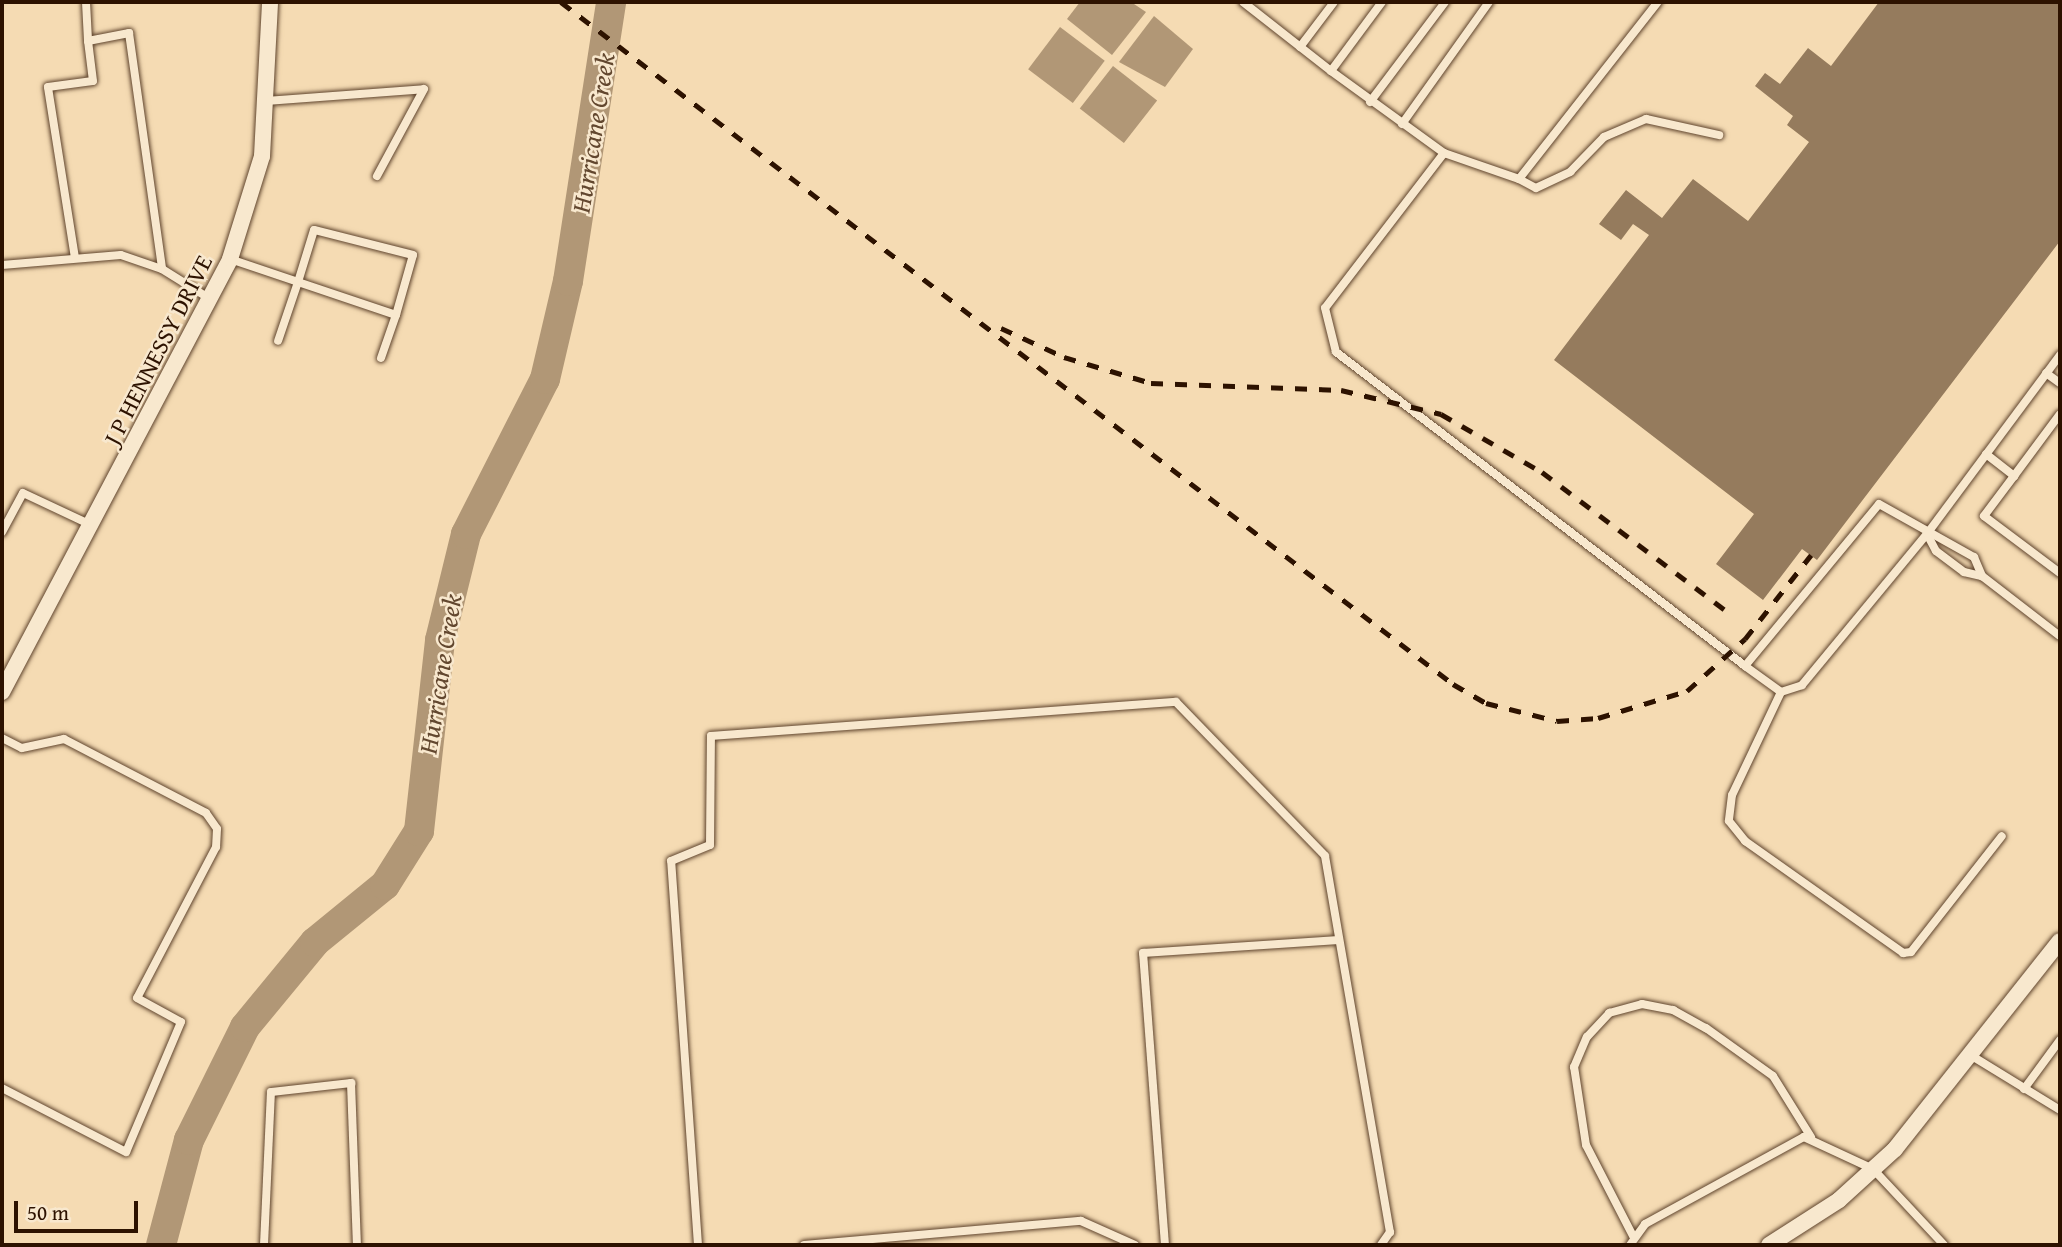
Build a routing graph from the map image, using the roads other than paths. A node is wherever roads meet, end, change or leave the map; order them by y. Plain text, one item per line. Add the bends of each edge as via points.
1 (86, 2) edge
2 (270, 2) edge
3 (1243, 2) edge
4 (1334, 2) edge
5 (1382, 2) edge
6 (1445, 2) edge
7 (1489, 2) edge
8 (1658, 2) edge
9 (88, 41) junction
10 (1300, 47) junction
11 (1331, 71) junction
12 (266, 101) junction
13 (1370, 102) junction
14 (1402, 124) junction
15 (1719, 135) dead end
16 (1444, 153) junction
17 (377, 176) dead end
18 (1519, 179) junction
19 (75, 257) junction
20 (230, 259) junction
21 (2, 265) edge
22 (162, 269) junction
23 (298, 282) junction
24 (210, 299) junction
25 (396, 315) junction
26 (278, 341) dead end
27 (2060, 355) edge
28 (381, 358) dead end
29 (2046, 373) junction
30 (2060, 383) edge
31 (2060, 414) edge
32 (1986, 454) junction
33 (2014, 476) junction
34 (92, 526) junction
35 (2, 532) edge
36 (1927, 534) junction
37 (2060, 573) edge
38 (1982, 576) junction
39 (2060, 636) edge
40 (1745, 666) junction
41 (2, 692) edge
42 (1781, 692) junction
43 (2, 738) edge
44 (2002, 836) dead end
45 (1339, 940) junction
46 (2060, 941) edge
47 (2060, 1040) edge
48 (1972, 1056) junction
49 (2, 1088) edge
50 (2024, 1089) junction
51 (2060, 1110) edge
52 (1811, 1137) junction
53 (1872, 1169) junction
54 (1633, 1236) junction
55 (264, 1245) edge
56 (357, 1245) edge
57 (698, 1245) edge
58 (804, 1245) edge
59 (1135, 1245) edge
60 (1165, 1245) edge
61 (1381, 1245) edge
62 (1630, 1245) edge
63 (1769, 1245) edge
64 (1944, 1245) edge

1 - 9 lane
2 - 12 street, J P HENNESSY DRIVE
3 - 10 lane
4 - 10 lane
5 - 11 lane
6 - 13 lane
7 - 14 lane
8 - 18 lane
9 - 19 lane via 93,81 48,87
9 - 22 lane via 129,33
10 - 11 lane
11 - 13 lane
12 - 17 lane via 424,89
12 - 20 street, J P HENNESSY DRIVE via 262,156
13 - 14 lane
14 - 16 lane
15 - 18 lane via 1646,119 1604,137 1570,172 1536,188
16 - 18 lane
16 - 40 lane via 1325,309 1336,352
19 - 21 lane
19 - 22 lane via 121,255
20 - 23 lane
20 - 24 street, J P HENNESSY DRIVE
22 - 24 lane
23 - 25 lane
23 - 25 lane via 314,230 413,255
23 - 26 lane
24 - 34 street, J P HENNESSY DRIVE
25 - 28 lane
27 - 29 lane
29 - 30 lane
29 - 32 lane
31 - 33 lane
32 - 33 lane
32 - 36 lane
33 - 37 lane via 1984,516
34 - 35 lane via 23,493
34 - 41 street, J P HENNESSY DRIVE
36 - 38 lane via 1964,572
36 - 38 lane via 1946,537 1975,557
36 - 40 lane via 1880,503
36 - 42 lane via 1802,685
38 - 39 lane
40 - 42 lane
42 - 44 lane via 1732,795 1729,821 1745,841 1903,953 1911,952
43 - 49 lane via 22,748 64,739 206,813 217,828 216,847 137,998 181,1022 126,1152
45 - 57 lane via 1325,856 1176,702 711,736 710,845 671,861
45 - 60 lane via 1143,953
45 - 61 lane via 1390,1232
46 - 48 street
47 - 50 lane
48 - 50 lane
48 - 53 street
50 - 51 lane
52 - 53 lane
52 - 54 lane via 1645,1224
52 - 54 lane via 1773,1076 1706,1028 1673,1010 1642,1004 1609,1013 1587,1037 1574,1067 1586,1145
53 - 63 street
53 - 64 lane
54 - 62 lane
55 - 56 lane via 271,1092 351,1083
58 - 59 lane via 1081,1221

